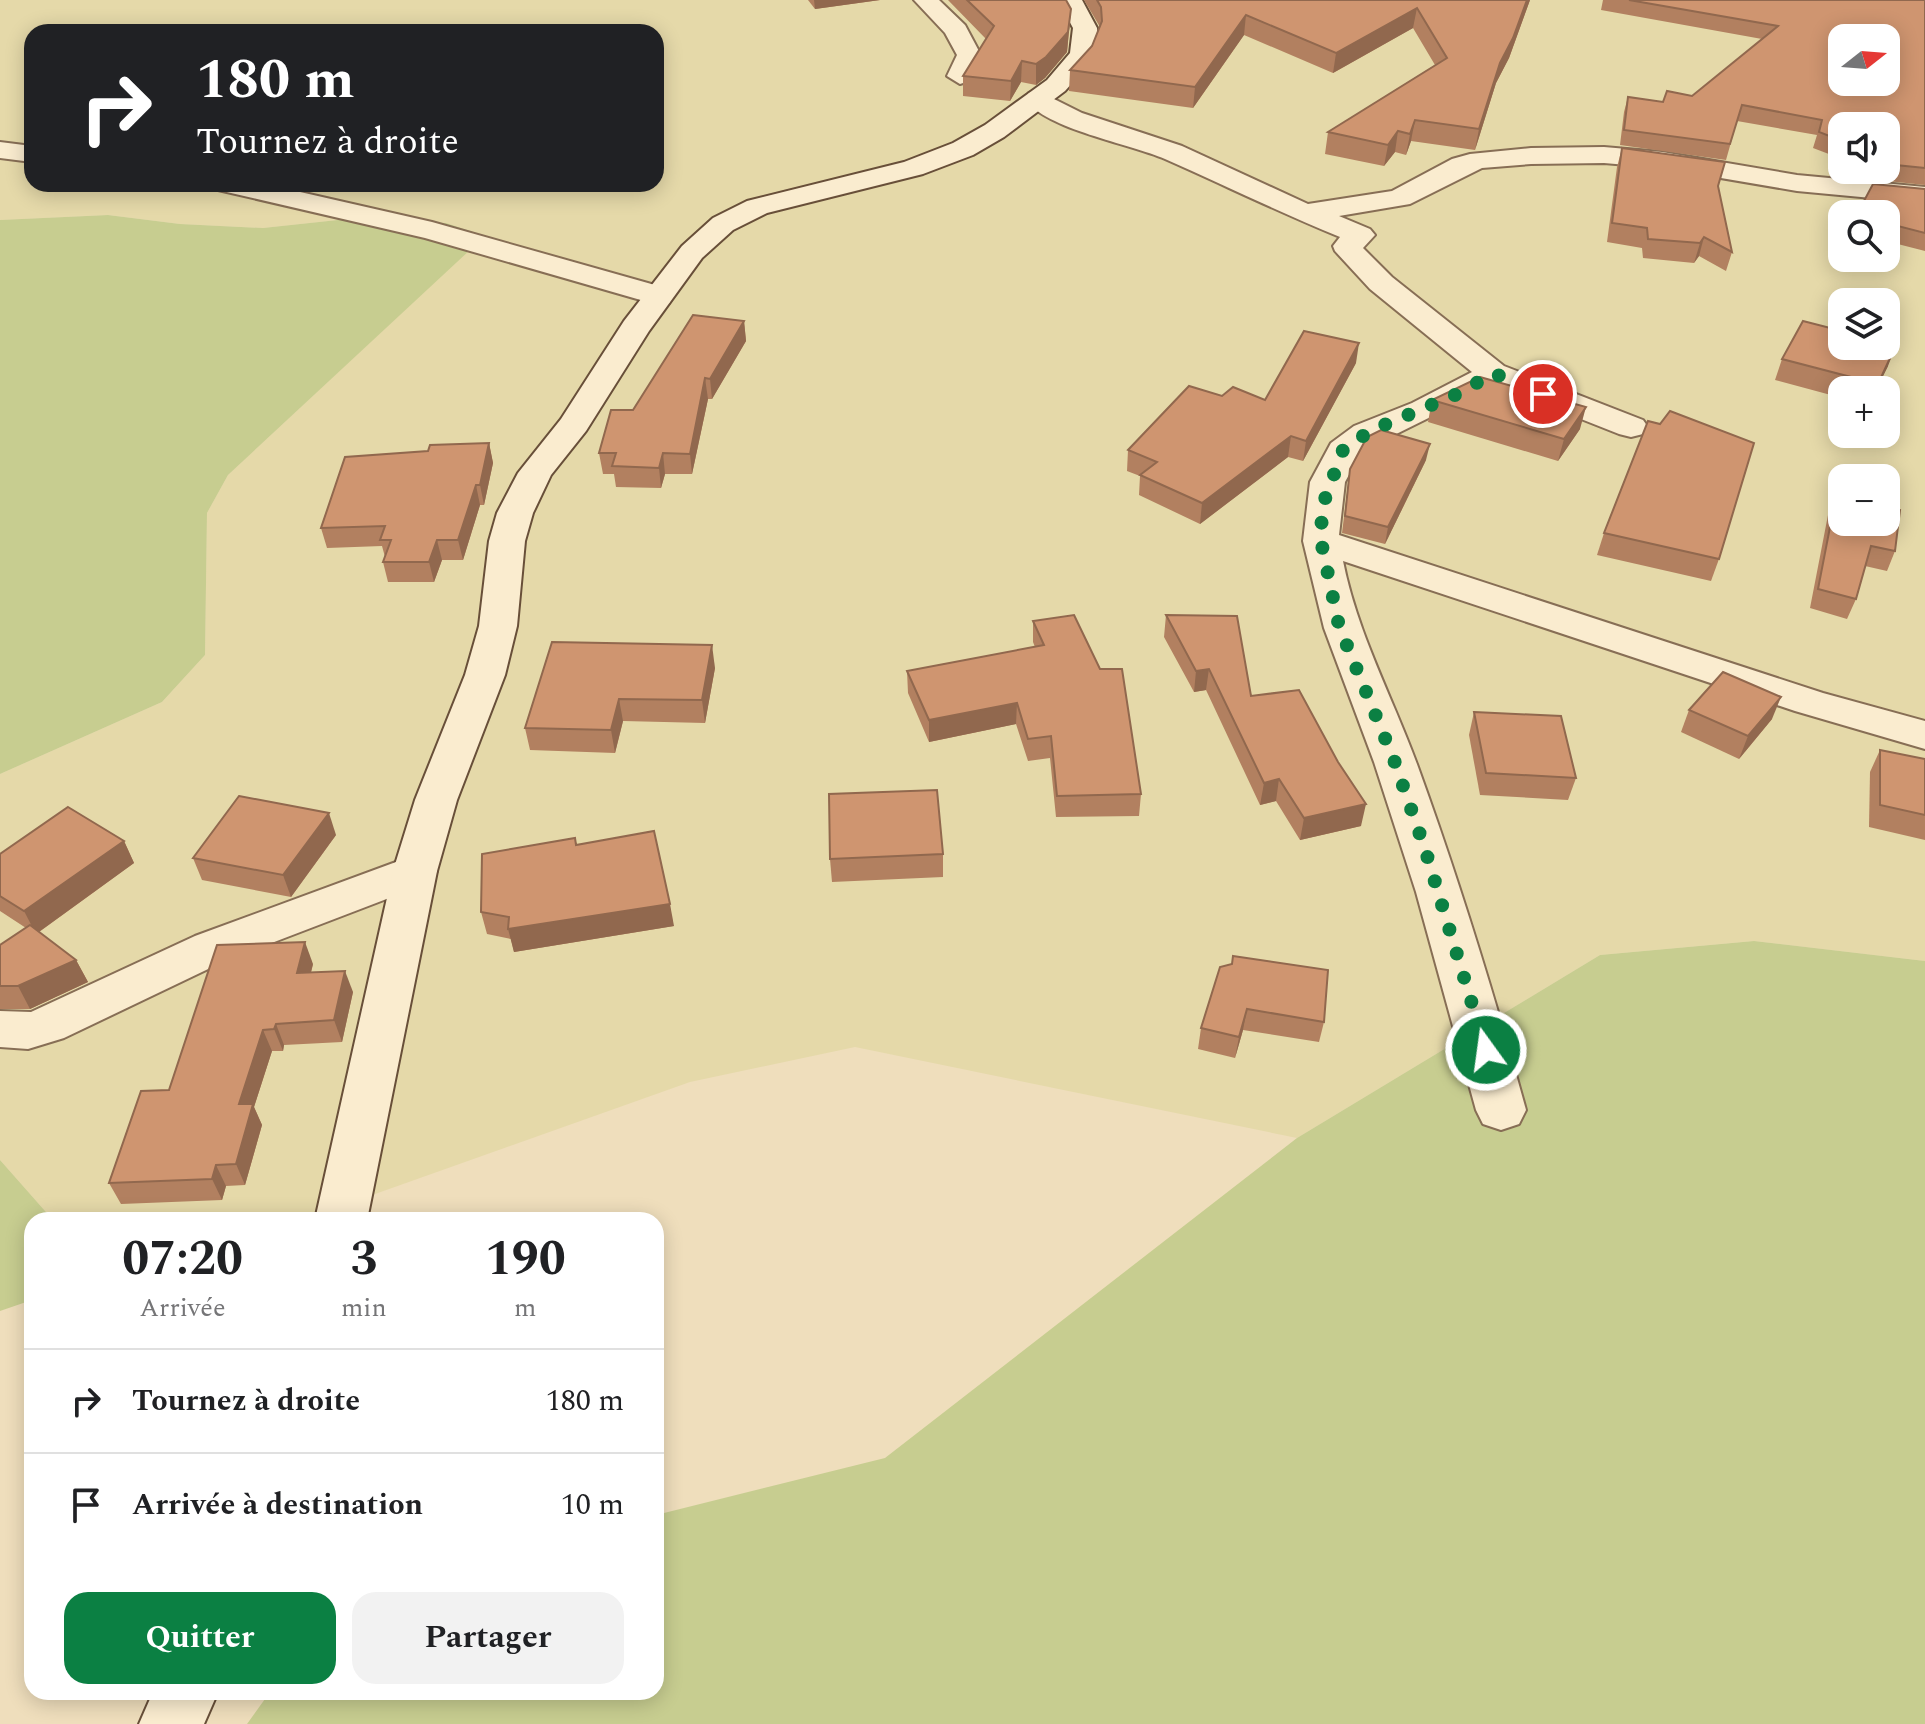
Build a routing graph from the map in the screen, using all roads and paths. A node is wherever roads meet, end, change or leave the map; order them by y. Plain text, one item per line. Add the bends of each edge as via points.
1 (926, 0) edge
2 (1070, 0) edge
3 (960, 76) edge
4 (1038, 99) junction
5 (0, 150) edge
6 (24, 153) edge
7 (263, 192) edge
8 (1925, 195) edge
9 (1305, 213) junction
10 (658, 296) junction
11 (1493, 373) junction
12 (1631, 427) dead end
13 (1321, 541) junction
14 (1925, 735) edge
15 (415, 871) junction
16 (0, 1029) edge
17 (1501, 1110) dead end
18 (343, 1212) edge
19 (182, 1700) edge
20 (171, 1724) edge

1 - 3 street via 956,30 969,55
2 - 4 street via 1085,32 1082,59
4 - 9 street via 1073,119 1172,152
4 - 10 street via 996,131 935,160 738,215 708,235
5 - 6 street
7 - 10 street via 432,231
8 - 9 street via 1797,183 1662,160 1568,155 1480,160 1400,198
9 - 11 street via 1360,235 1348,246 1350,251 1381,283
10 - 15 street via 526,488 507,541 498,626 485,675 436,800
11 - 12 street
11 - 13 street via 1370,431 1343,450 1322,507
13 - 14 street via 1809,702
13 - 17 street via 1339,626 1435,878
15 - 16 street via 211,948 47,1025 28,1031
15 - 18 street
19 - 20 street

